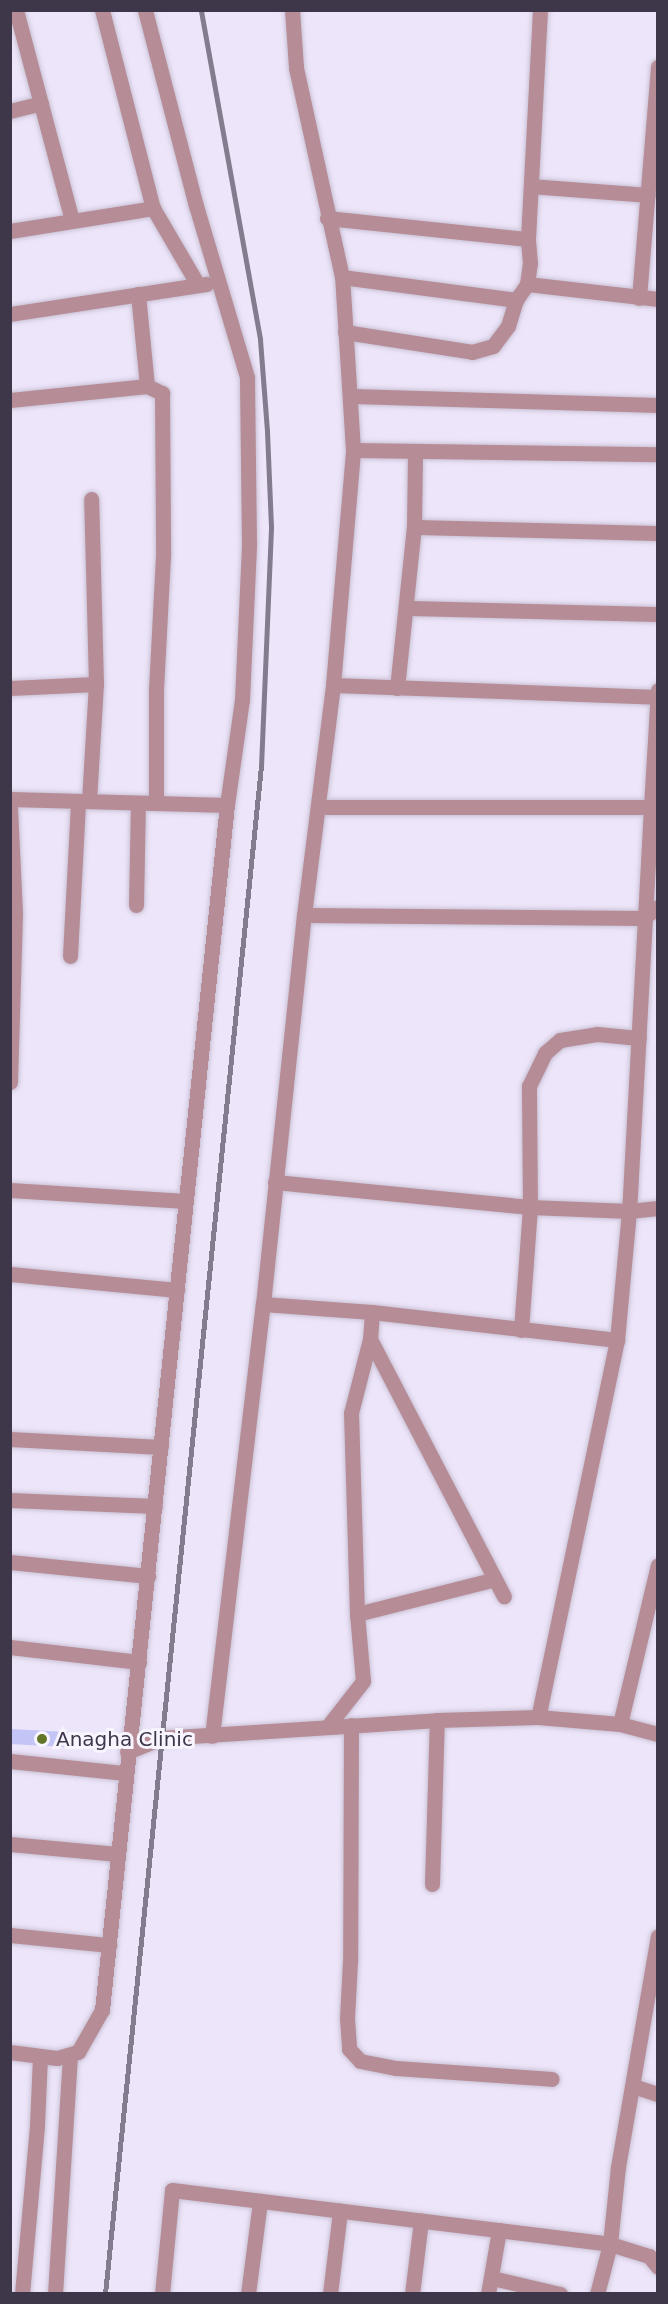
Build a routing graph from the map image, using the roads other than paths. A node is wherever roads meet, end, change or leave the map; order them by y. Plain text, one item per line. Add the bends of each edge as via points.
1 (15, 10) edge
2 (102, 10) edge
3 (145, 10) edge
4 (292, 10) edge
5 (540, 10) edge
6 (657, 67) edge
7 (41, 104) junction
8 (10, 111) edge
9 (531, 186) junction
10 (648, 195) junction
11 (153, 208) junction
12 (327, 218) junction
13 (72, 221) junction
14 (10, 231) edge
15 (528, 239) junction
16 (342, 278) junction
17 (219, 282) junction
18 (527, 284) junction
19 (198, 285) junction
20 (138, 294) junction
21 (639, 298) junction
22 (657, 299) edge
23 (516, 300) junction
24 (10, 314) edge
25 (345, 332) junction
26 (147, 387) junction
27 (351, 396) junction
28 (10, 400) edge
29 (657, 405) edge
30 (353, 450) junction
31 (415, 451) junction
32 (657, 454) edge
33 (91, 499) dead end
34 (414, 527) junction
35 (657, 533) edge
36 (407, 608) junction
37 (657, 614) edge
38 (96, 684) junction
39 (333, 685) junction
40 (10, 688) edge
41 (396, 688) junction
42 (657, 694) edge
43 (10, 799) edge
44 (84, 801) junction
45 (138, 802) junction
46 (156, 803) junction
47 (227, 805) junction
48 (10, 807) edge
49 (318, 807) junction
50 (651, 807) junction
51 (136, 905) dead end
52 (657, 907) edge
53 (304, 915) junction
54 (643, 918) junction
55 (70, 956) dead end
56 (11, 1007) edge
57 (639, 1038) junction
58 (10, 1082) edge
59 (275, 1182) junction
60 (10, 1190) edge
61 (186, 1201) junction
62 (530, 1207) junction
63 (657, 1208) edge
64 (629, 1211) junction
65 (10, 1274) edge
66 (177, 1290) junction
67 (263, 1304) junction
68 (372, 1312) junction
69 (521, 1330) junction
70 (370, 1339) junction
71 (616, 1340) junction
72 (10, 1439) edge
73 (161, 1447) junction
74 (10, 1500) edge
75 (155, 1506) junction
76 (10, 1562) edge
77 (657, 1565) edge
78 (148, 1576) junction
79 (495, 1579) junction
80 (504, 1596) dead end
81 (357, 1614) junction
82 (10, 1647) edge
83 (139, 1662) junction
84 (538, 1717) junction
85 (437, 1720) junction
86 (620, 1724) junction
87 (351, 1725) junction
88 (328, 1726) junction
89 (657, 1734) edge
90 (212, 1736) junction
91 (127, 1752) junction
92 (10, 1761) edge
93 (125, 1773) junction
94 (10, 1844) edge
95 (118, 1854) junction
96 (432, 1884) dead end
97 (10, 1935) edge
98 (657, 1936) edge
99 (110, 1945) junction
100 (10, 2052) edge
101 (70, 2054) junction
102 (40, 2056) junction
103 (552, 2079) dead end
104 (633, 2086) junction
105 (657, 2094) edge
106 (260, 2201) junction
107 (340, 2211) junction
108 (421, 2221) junction
109 (499, 2230) junction
110 (610, 2244) junction
111 (657, 2266) edge
112 (490, 2286) edge
113 (22, 2294) edge
114 (56, 2294) edge
115 (162, 2294) edge
116 (248, 2294) edge
117 (330, 2294) edge
118 (412, 2294) edge
119 (560, 2294) edge
120 (597, 2294) edge

1 - 7 street
2 - 11 street
3 - 17 street
4 - 12 street via 296,67
5 - 9 street
6 - 10 street
7 - 8 street
7 - 13 street
9 - 10 street
9 - 15 street
10 - 21 street
11 - 13 street
11 - 19 street
12 - 15 street
12 - 16 street
13 - 14 street
15 - 18 street
16 - 23 street
16 - 25 street
17 - 19 street
17 - 47 street via 247,377 249,544 242,689
18 - 21 street
18 - 23 street
19 - 20 street
20 - 24 street
20 - 26 street
21 - 22 street
23 - 25 street via 508,326 493,346 472,352
25 - 27 street
26 - 28 street
26 - 46 street via 162,393 163,556 156,690
27 - 29 street
27 - 30 street
30 - 31 street
30 - 39 street
31 - 32 street
31 - 34 street
33 - 38 street
34 - 35 street
34 - 36 street
36 - 37 street
36 - 41 street
38 - 40 street
38 - 44 street
39 - 41 street
39 - 49 street
41 - 42 street
42 - 50 street
43 - 44 street
44 - 45 street
44 - 55 street
45 - 46 street
45 - 51 street
46 - 47 street
47 - 61 street
48 - 56 street via 15,914
49 - 50 street
49 - 53 street
50 - 54 street
52 - 54 street
53 - 54 street
53 - 59 street
54 - 57 street
56 - 58 street
57 - 62 street via 587,1035 560,1040 545,1053 529,1086
57 - 64 street
59 - 62 street
59 - 67 street
60 - 61 street
61 - 66 street
62 - 64 street
62 - 69 street
63 - 64 street
64 - 71 street
65 - 66 street
66 - 73 street
67 - 68 street
67 - 90 street
68 - 69 street
68 - 70 street
69 - 71 street
70 - 79 street
70 - 81 street via 351,1413
71 - 84 street
72 - 73 street
73 - 75 street
74 - 75 street
75 - 78 street
76 - 78 street
77 - 86 street
78 - 83 street
79 - 80 street
79 - 81 street
81 - 88 street via 363,1682
82 - 83 street
83 - 91 street
84 - 85 street
84 - 86 street
85 - 87 street
85 - 96 street
86 - 89 street
87 - 88 street
87 - 103 street via 349,2049 360,2061 396,2068
88 - 90 street
90 - 91 street via 161,1738
91 - 93 street
92 - 93 street
93 - 95 street
94 - 95 street
95 - 99 street
97 - 99 street
98 - 104 street
99 - 101 street via 102,2010 78,2052
100 - 102 street
101 - 102 street via 57,2058
101 - 114 street
102 - 113 street via 38,2125
104 - 105 street
104 - 110 street via 618,2167
106 - 107 street
106 - 115 street via 172,2190
106 - 116 street
107 - 108 street
107 - 117 street
108 - 109 street
108 - 118 street
109 - 110 street
109 - 112 street
110 - 111 street via 650,2256
110 - 120 street
112 - 119 street

